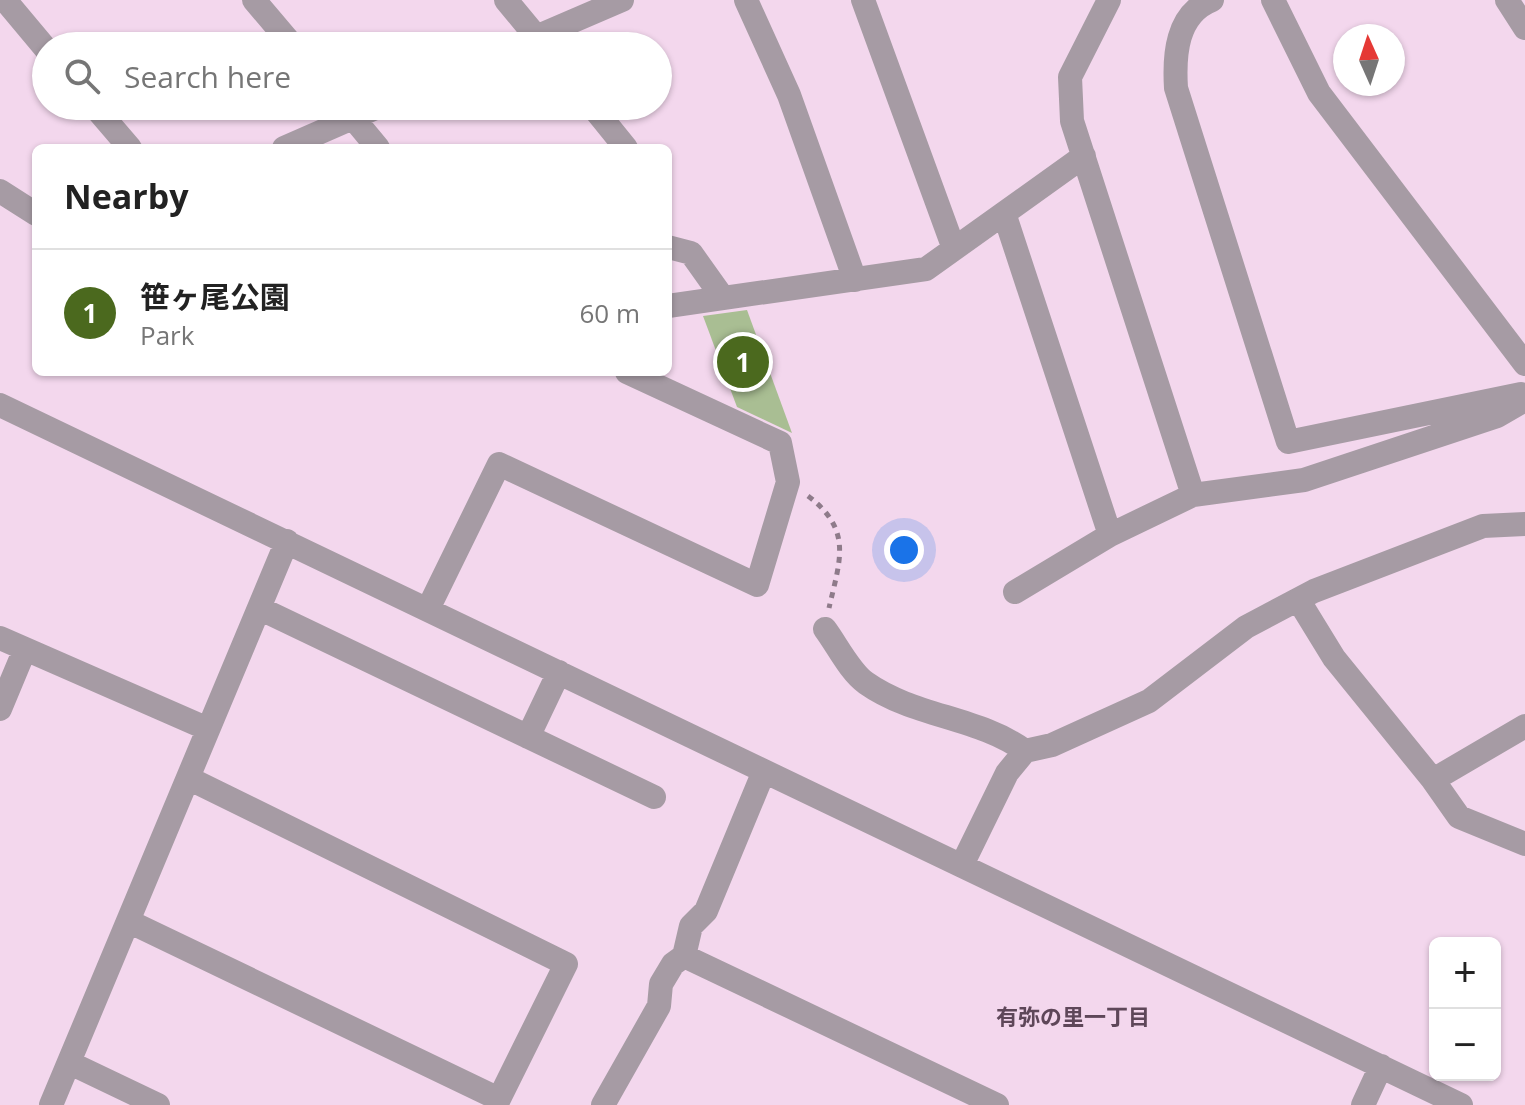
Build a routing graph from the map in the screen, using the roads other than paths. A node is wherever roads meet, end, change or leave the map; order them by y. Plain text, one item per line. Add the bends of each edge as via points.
1 (5, 0) edge
2 (254, 0) edge
3 (506, 0) edge
4 (622, 0) edge
5 (746, 0) edge
6 (863, 0) edge
7 (1109, 0) edge
8 (1212, 0) edge
9 (1273, 0) edge
10 (1507, 0) edge
11 (1525, 28) edge
12 (32, 32) edge
13 (281, 32) edge
14 (525, 32) edge
15 (555, 32) edge
16 (106, 120) edge
17 (334, 120) edge
18 (355, 120) edge
19 (603, 120) edge
20 (127, 144) edge
21 (291, 144) edge
22 (375, 144) edge
23 (623, 144) edge
24 (1084, 156) junction
25 (0, 191) edge
26 (32, 211) edge
27 (1005, 216) junction
28 (672, 248) edge
29 (954, 249) junction
30 (855, 280) junction
31 (723, 298) junction
32 (672, 305) edge
33 (1525, 364) edge
34 (636, 376) edge
35 (1525, 393) edge
36 (1525, 400) edge
37 (0, 405) edge
38 (1193, 495) junction
39 (1525, 524) edge
40 (1110, 535) junction
41 (287, 541) junction
42 (1015, 592) dead end
43 (1299, 601) junction
44 (259, 608) junction
45 (428, 609) junction
46 (825, 629) road end
47 (0, 638) edge
48 (25, 649) junction
49 (559, 672) junction
50 (0, 709) edge
51 (1525, 726) edge
52 (208, 729) junction
53 (528, 737) junction
54 (1025, 751) junction
55 (764, 771) junction
56 (188, 778) junction
57 (1433, 780) junction
58 (654, 797) dead end
59 (1525, 844) edge
60 (962, 865) junction
61 (128, 921) junction
62 (684, 956) junction
63 (70, 1063) junction
64 (1381, 1066) junction
65 (498, 1102) edge
66 (51, 1105) edge
67 (158, 1105) edge
68 (603, 1105) edge
69 (997, 1105) edge
70 (1363, 1105) edge
71 (1461, 1105) edge

1 - 12 street
2 - 13 street
3 - 14 street
4 - 15 street
5 - 30 street via 789,95
6 - 29 street
7 - 24 street via 1070,77 1072,121
8 - 35 street via 1187,20 1173,52 1176,88 1288,442
9 - 33 street via 1319,93
10 - 11 street
16 - 20 street
17 - 21 street
18 - 22 street
19 - 23 street
24 - 27 street
24 - 38 street
25 - 26 street
27 - 29 street
27 - 40 street
28 - 31 street via 691,253
29 - 30 street via 926,269
30 - 31 street
31 - 32 street
34 - 45 street via 780,443 788,482 757,585 499,464
36 - 38 street via 1497,416 1304,480
37 - 41 street
38 - 40 street
39 - 43 street via 1483,526
40 - 42 street
41 - 44 street
41 - 45 street
43 - 54 street via 1246,627 1149,701 1052,745
43 - 57 street via 1334,658
44 - 52 street
44 - 53 street
45 - 49 street
46 - 54 street via 864,682 930,714 1005,736
47 - 48 street
48 - 50 street
48 - 52 street
49 - 53 street
49 - 55 street
51 - 57 street
52 - 56 street
53 - 58 street
54 - 60 street via 1007,773
55 - 60 street
55 - 62 street via 706,911 691,926
56 - 61 street
56 - 65 street via 566,964
57 - 59 street via 1459,817
60 - 64 street
61 - 63 street
61 - 65 street
62 - 68 street via 661,984 659,1006
62 - 69 street
63 - 66 street
63 - 67 street
64 - 70 street
64 - 71 street

